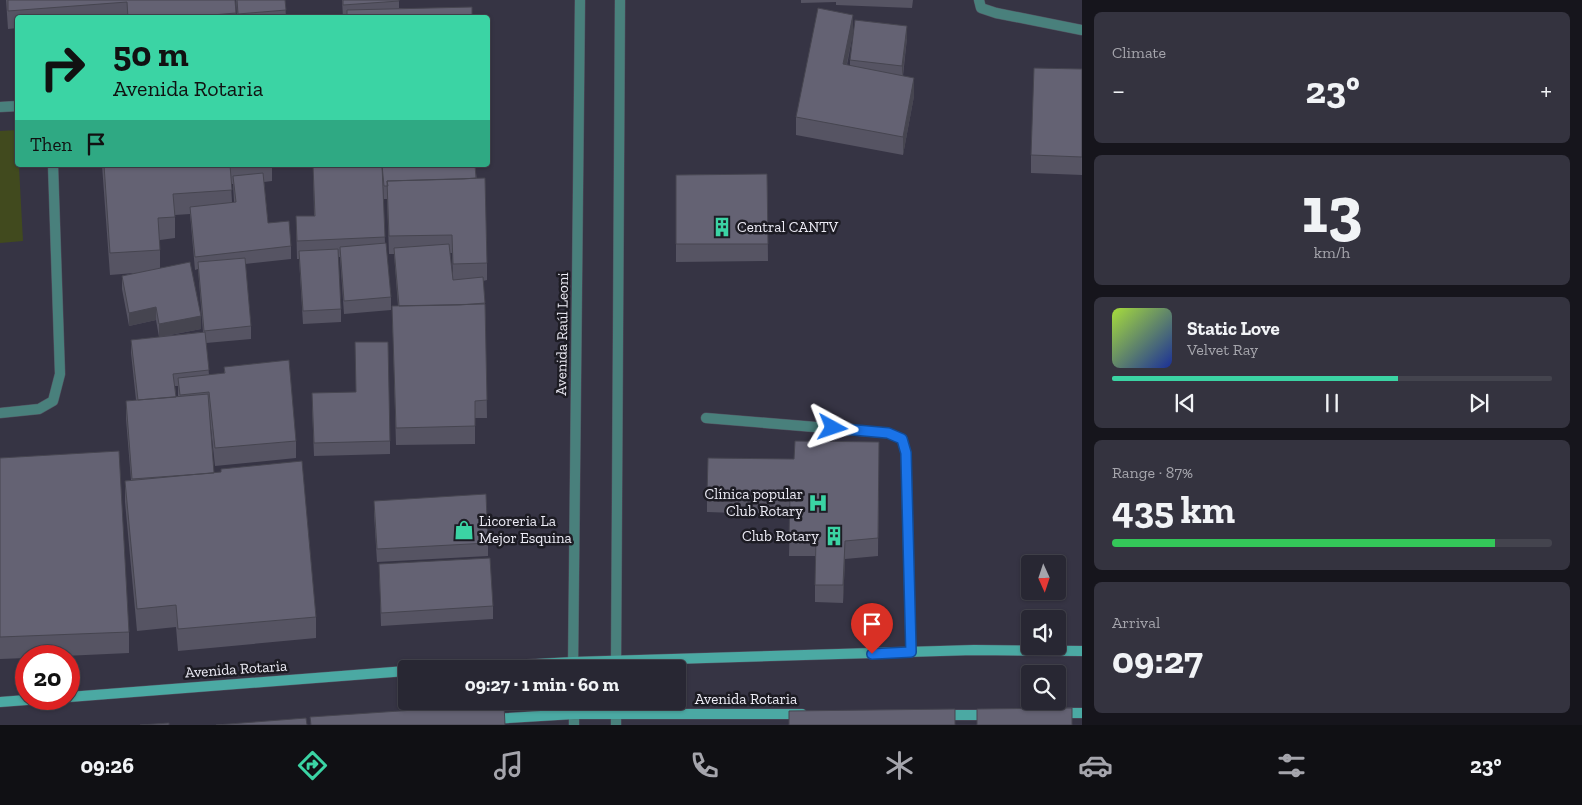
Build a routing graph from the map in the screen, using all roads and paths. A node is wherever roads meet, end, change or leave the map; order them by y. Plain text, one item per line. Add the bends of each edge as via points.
1 (580, 0) edge
2 (620, 0) edge
3 (978, 0) edge
4 (1082, 30) edge
5 (15, 106) edge
6 (0, 107) edge
7 (53, 167) edge
8 (0, 413) edge
9 (706, 418) dead end
10 (1082, 651) edge
11 (911, 652) junction
12 (573, 660) edge
13 (616, 660) edge
14 (686, 663) edge
15 (398, 672) edge
16 (80, 696) edge
17 (15, 701) edge
18 (0, 702) edge
19 (574, 710) edge
20 (616, 710) edge
21 (1052, 713) edge
22 (1082, 713) edge
23 (574, 714) junction
24 (616, 714) junction
25 (815, 714) edge
26 (934, 714) edge
27 (1004, 714) edge
28 (478, 720) edge
29 (574, 725) edge
30 (616, 725) edge

1 - 12 street, Avenida Raúl Leoni
2 - 13 street
3 - 4 street via 981,8 996,13
5 - 6 street
7 - 8 street via 60,374 53,401 39,409
9 - 11 street via 888,433 902,439 906,453
10 - 11 street
11 - 14 street
15 - 16 street, Avenida Rotaria
17 - 18 street
19 - 23 street
20 - 24 street
21 - 22 street
23 - 24 street, Avenida Rotaria
23 - 28 street, Avenida Rotaria
23 - 29 street
24 - 25 street, Avenida Rotaria
24 - 30 street
26 - 27 street

